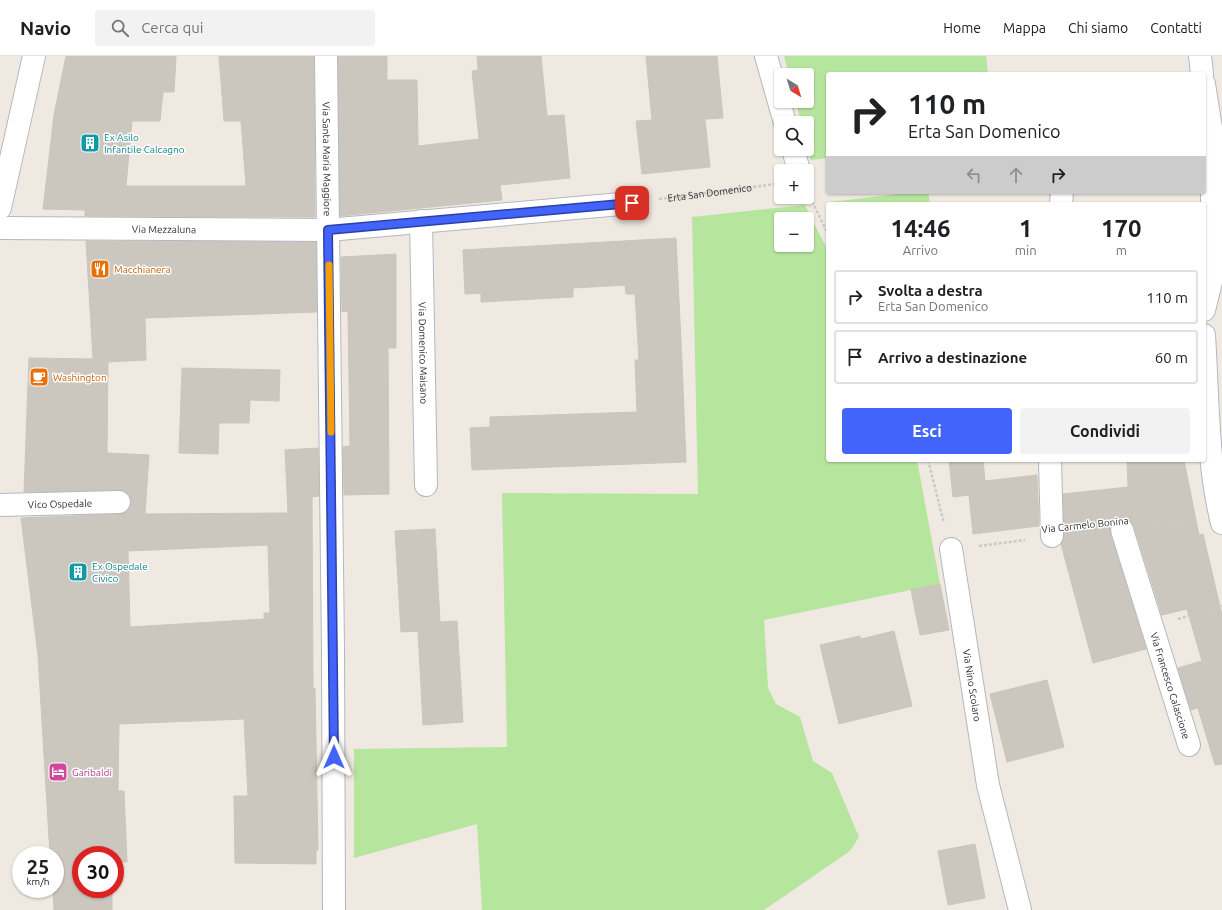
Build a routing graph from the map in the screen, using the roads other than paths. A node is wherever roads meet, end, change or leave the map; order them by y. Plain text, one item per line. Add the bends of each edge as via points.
1 (34, 56) edge
2 (326, 56) edge
3 (766, 56) edge
4 (1200, 56) edge
5 (1202, 72) edge
6 (1206, 96) edge
7 (783, 116) edge
8 (632, 203) road end
9 (0, 208) edge
10 (421, 222) junction
11 (0, 228) edge
12 (328, 230) junction
13 (1217, 277) edge
14 (1206, 305) edge
15 (1206, 368) edge
16 (1050, 462) edge
17 (426, 485) dead end
18 (119, 502) dead end
19 (0, 505) edge
20 (1221, 519) edge
21 (1122, 530) road end
22 (1052, 536) road end
23 (951, 549) road end
24 (1189, 745) dead end
25 (334, 910) edge
26 (1020, 910) edge

1 - 9 street
2 - 12 street, Via Santa Maria Maggiore
3 - 7 street
4 - 5 street
6 - 13 street via 1212,134
8 - 10 street
10 - 12 street
10 - 17 street, Via Domenico Maisano
11 - 12 street, Via Mezzaluna
12 - 25 street, Via Santa Maria Maggiore
13 - 14 street
15 - 20 street via 1212,468
16 - 22 street
18 - 19 street, Vico Ospedale
21 - 24 street, Via Francesco Calascione
23 - 26 street, Via Nino Scolaro via 988,785

